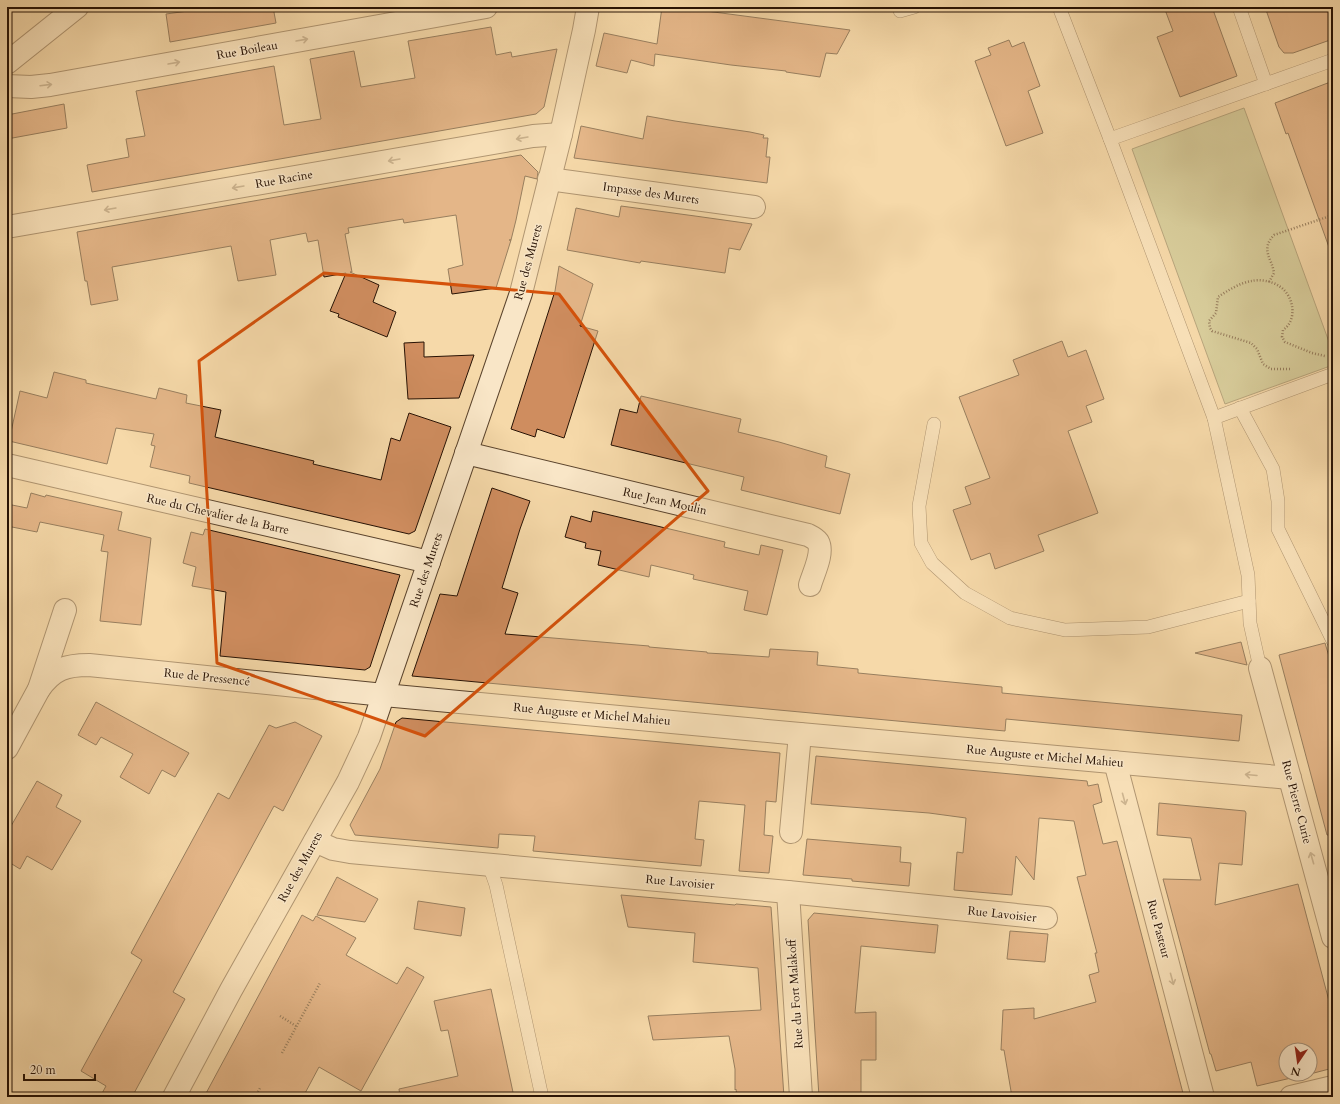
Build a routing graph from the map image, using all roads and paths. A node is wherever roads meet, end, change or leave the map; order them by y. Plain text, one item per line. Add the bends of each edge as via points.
1 (77, 7) edge
2 (486, 7) edge
3 (588, 7) edge
4 (898, 7) edge
5 (914, 7) edge
6 (1059, 7) edge
7 (1239, 7) edge
8 (1333, 60) edge
9 (7, 63) edge
10 (1266, 84) junction
11 (7, 86) edge
12 (560, 134) junction
13 (1110, 139) junction
14 (549, 178) junction
15 (754, 207) dead end
16 (1333, 215) edge
17 (7, 227) edge
18 (1269, 282) junction
19 (1325, 361) dead end
20 (1293, 369) dead end
21 (1333, 374) edge
22 (1240, 408) junction
23 (1214, 418) junction
24 (934, 424) dead end
25 (466, 453) junction
26 (7, 465) edge
27 (429, 562) junction
28 (810, 585) dead end
29 (1249, 601) junction
30 (65, 610) dead end
31 (1333, 641) edge
32 (1260, 668) joint
33 (39, 689) junction
34 (384, 695) junction
35 (800, 734) junction
36 (7, 748) edge
37 (1115, 762) junction
38 (1290, 778) junction
39 (791, 832) dead end
40 (315, 841) junction
41 (489, 865) junction
42 (1327, 888) edge
43 (788, 892) junction
44 (1046, 918) dead end
45 (1333, 937) edge
46 (320, 983) dead end
47 (280, 1016) dead end
48 (296, 1026) junction
49 (282, 1053) dead end
50 (1333, 1086) edge
51 (260, 1088) dead end
52 (174, 1097) edge
53 (255, 1097) edge
54 (542, 1097) edge
55 (801, 1097) edge
56 (1203, 1097) edge
57 (1291, 1097) edge

1 - 9 street
11 -> 2 street, Rue Boileau via 50,85
3 - 12 street, Rue des Murets
4 - 5 lane via 900,11
6 - 13 lane
7 - 10 lane
8 - 10 lane
10 - 13 lane
12 - 14 street, Rue des Murets
12 -> 17 street, Rue Racine
13 - 23 lane
14 - 15 street, Impasse des Murets
14 - 25 street, Rue des Murets via 521,293
16 - 18 path via 1274,235 1269,240 1266,248 1274,274
18 - 19 path via 1288,294 1292,305 1292,319 1289,326 1283,330 1282,337 1285,342 1328,357
18 - 20 path via 1252,280 1218,297 1216,313 1209,321 1210,328 1212,331 1251,343 1257,349 1263,364 1271,369
21 - 22 lane
22 - 23 lane
22 - 31 lane via 1273,469 1278,501 1278,529
23 - 29 lane via 1248,574
24 - 29 lane via 919,506 921,543 932,563 965,593 1010,618 1065,630 1148,627
25 - 27 street, Rue des Murets
25 - 28 street, Rue Jean Moulin via 808,535 815,538 820,550
26 - 27 street, Rue du Chevalier de la Barre
27 - 34 street, Rue des Murets
29 - 32 lane via 1250,623
30 - 33 street
32 - 38 street, Rue Pierre Curie
33 - 34 street, Rue de Pressencé via 51,674 60,669 89,665
33 - 36 street
34 - 35 street, Rue Auguste et Michel Mahieu
34 - 40 street, Rue des Murets via 356,768
35 - 37 street, Rue Auguste et Michel Mahieu
35 - 39 street
38 -> 37 street, Rue Auguste et Michel Mahieu
37 -> 56 street, Rue Pasteur
42 -> 38 street, Rue Pierre Curie
40 - 41 street, Rue Lavoisier via 333,849 350,852
40 - 52 street, Rue des Murets
41 - 43 street, Rue Lavoisier
41 - 54 lane via 496,885
42 - 45 street, Rue Pierre Curie
43 - 44 street, Rue Lavoisier
43 - 55 street, Rue du Fort Malakoff
46 - 48 path
47 - 48 path
48 - 49 path
50 - 57 street
51 - 53 path

